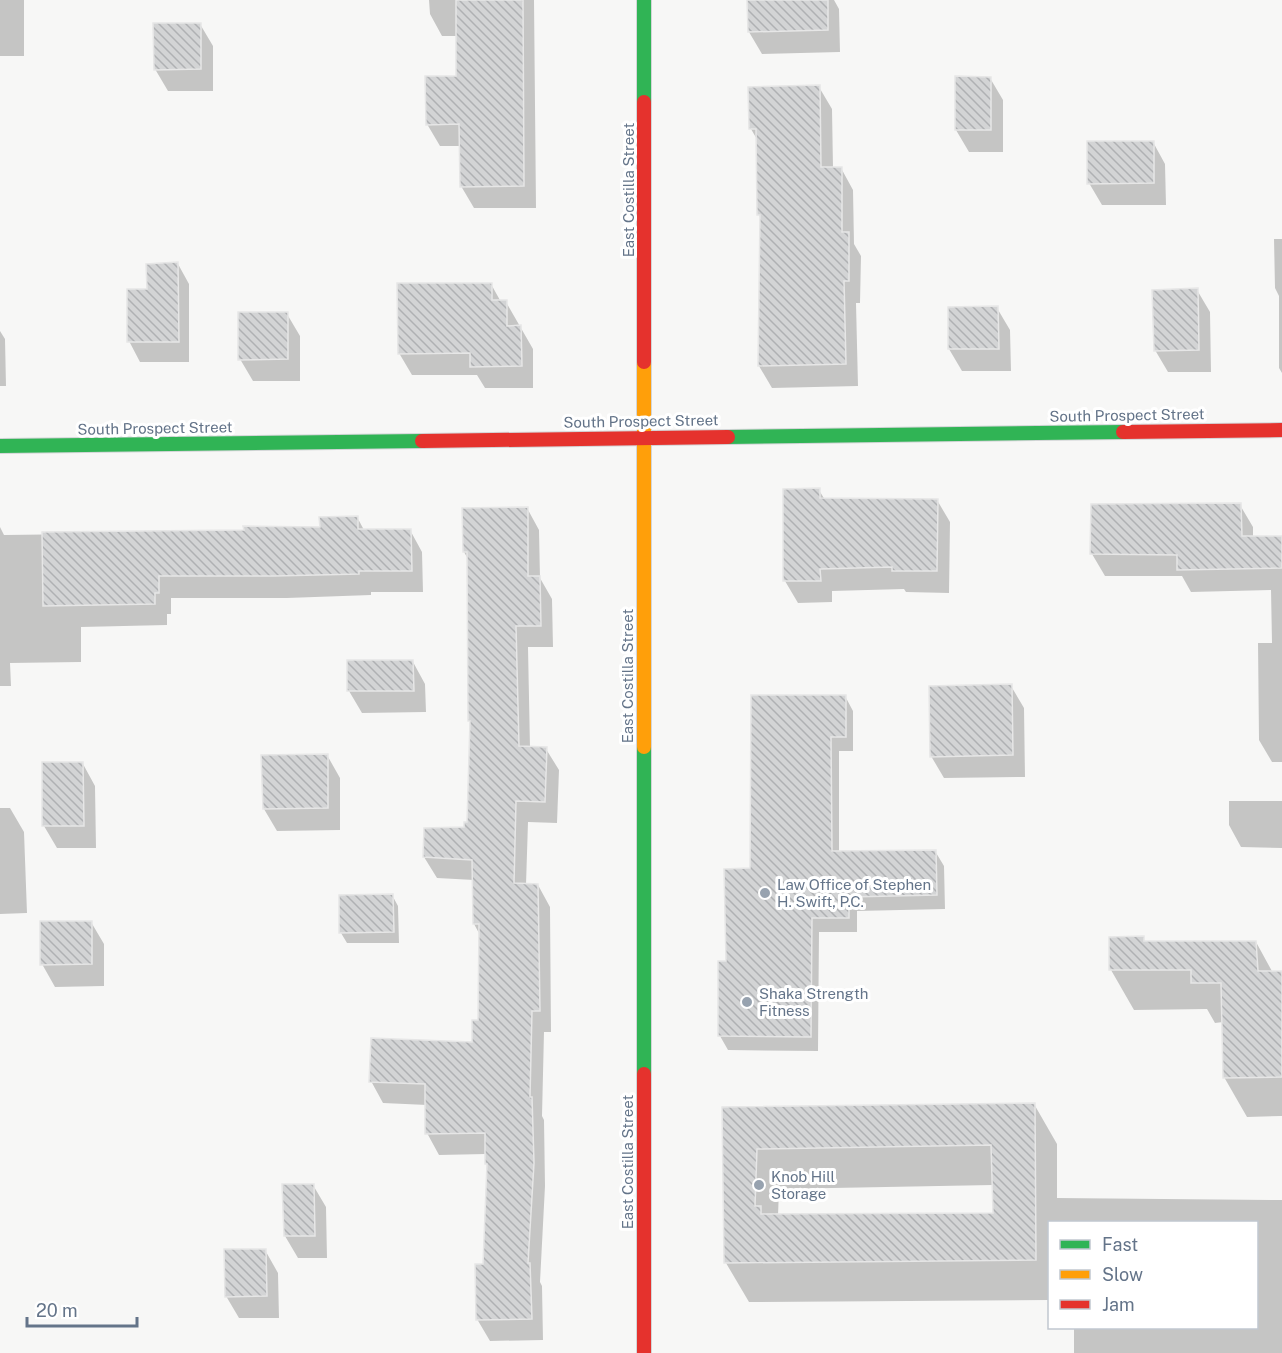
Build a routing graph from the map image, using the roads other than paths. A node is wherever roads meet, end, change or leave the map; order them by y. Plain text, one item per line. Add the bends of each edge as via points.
1 (644, 0) edge
2 (1282, 430) edge
3 (644, 438) junction
4 (0, 446) edge
5 (644, 1353) edge

1 - 3 street, East Costilla Street
2 - 3 street, South Prospect Street
3 - 4 street, South Prospect Street
3 - 5 street, East Costilla Street

